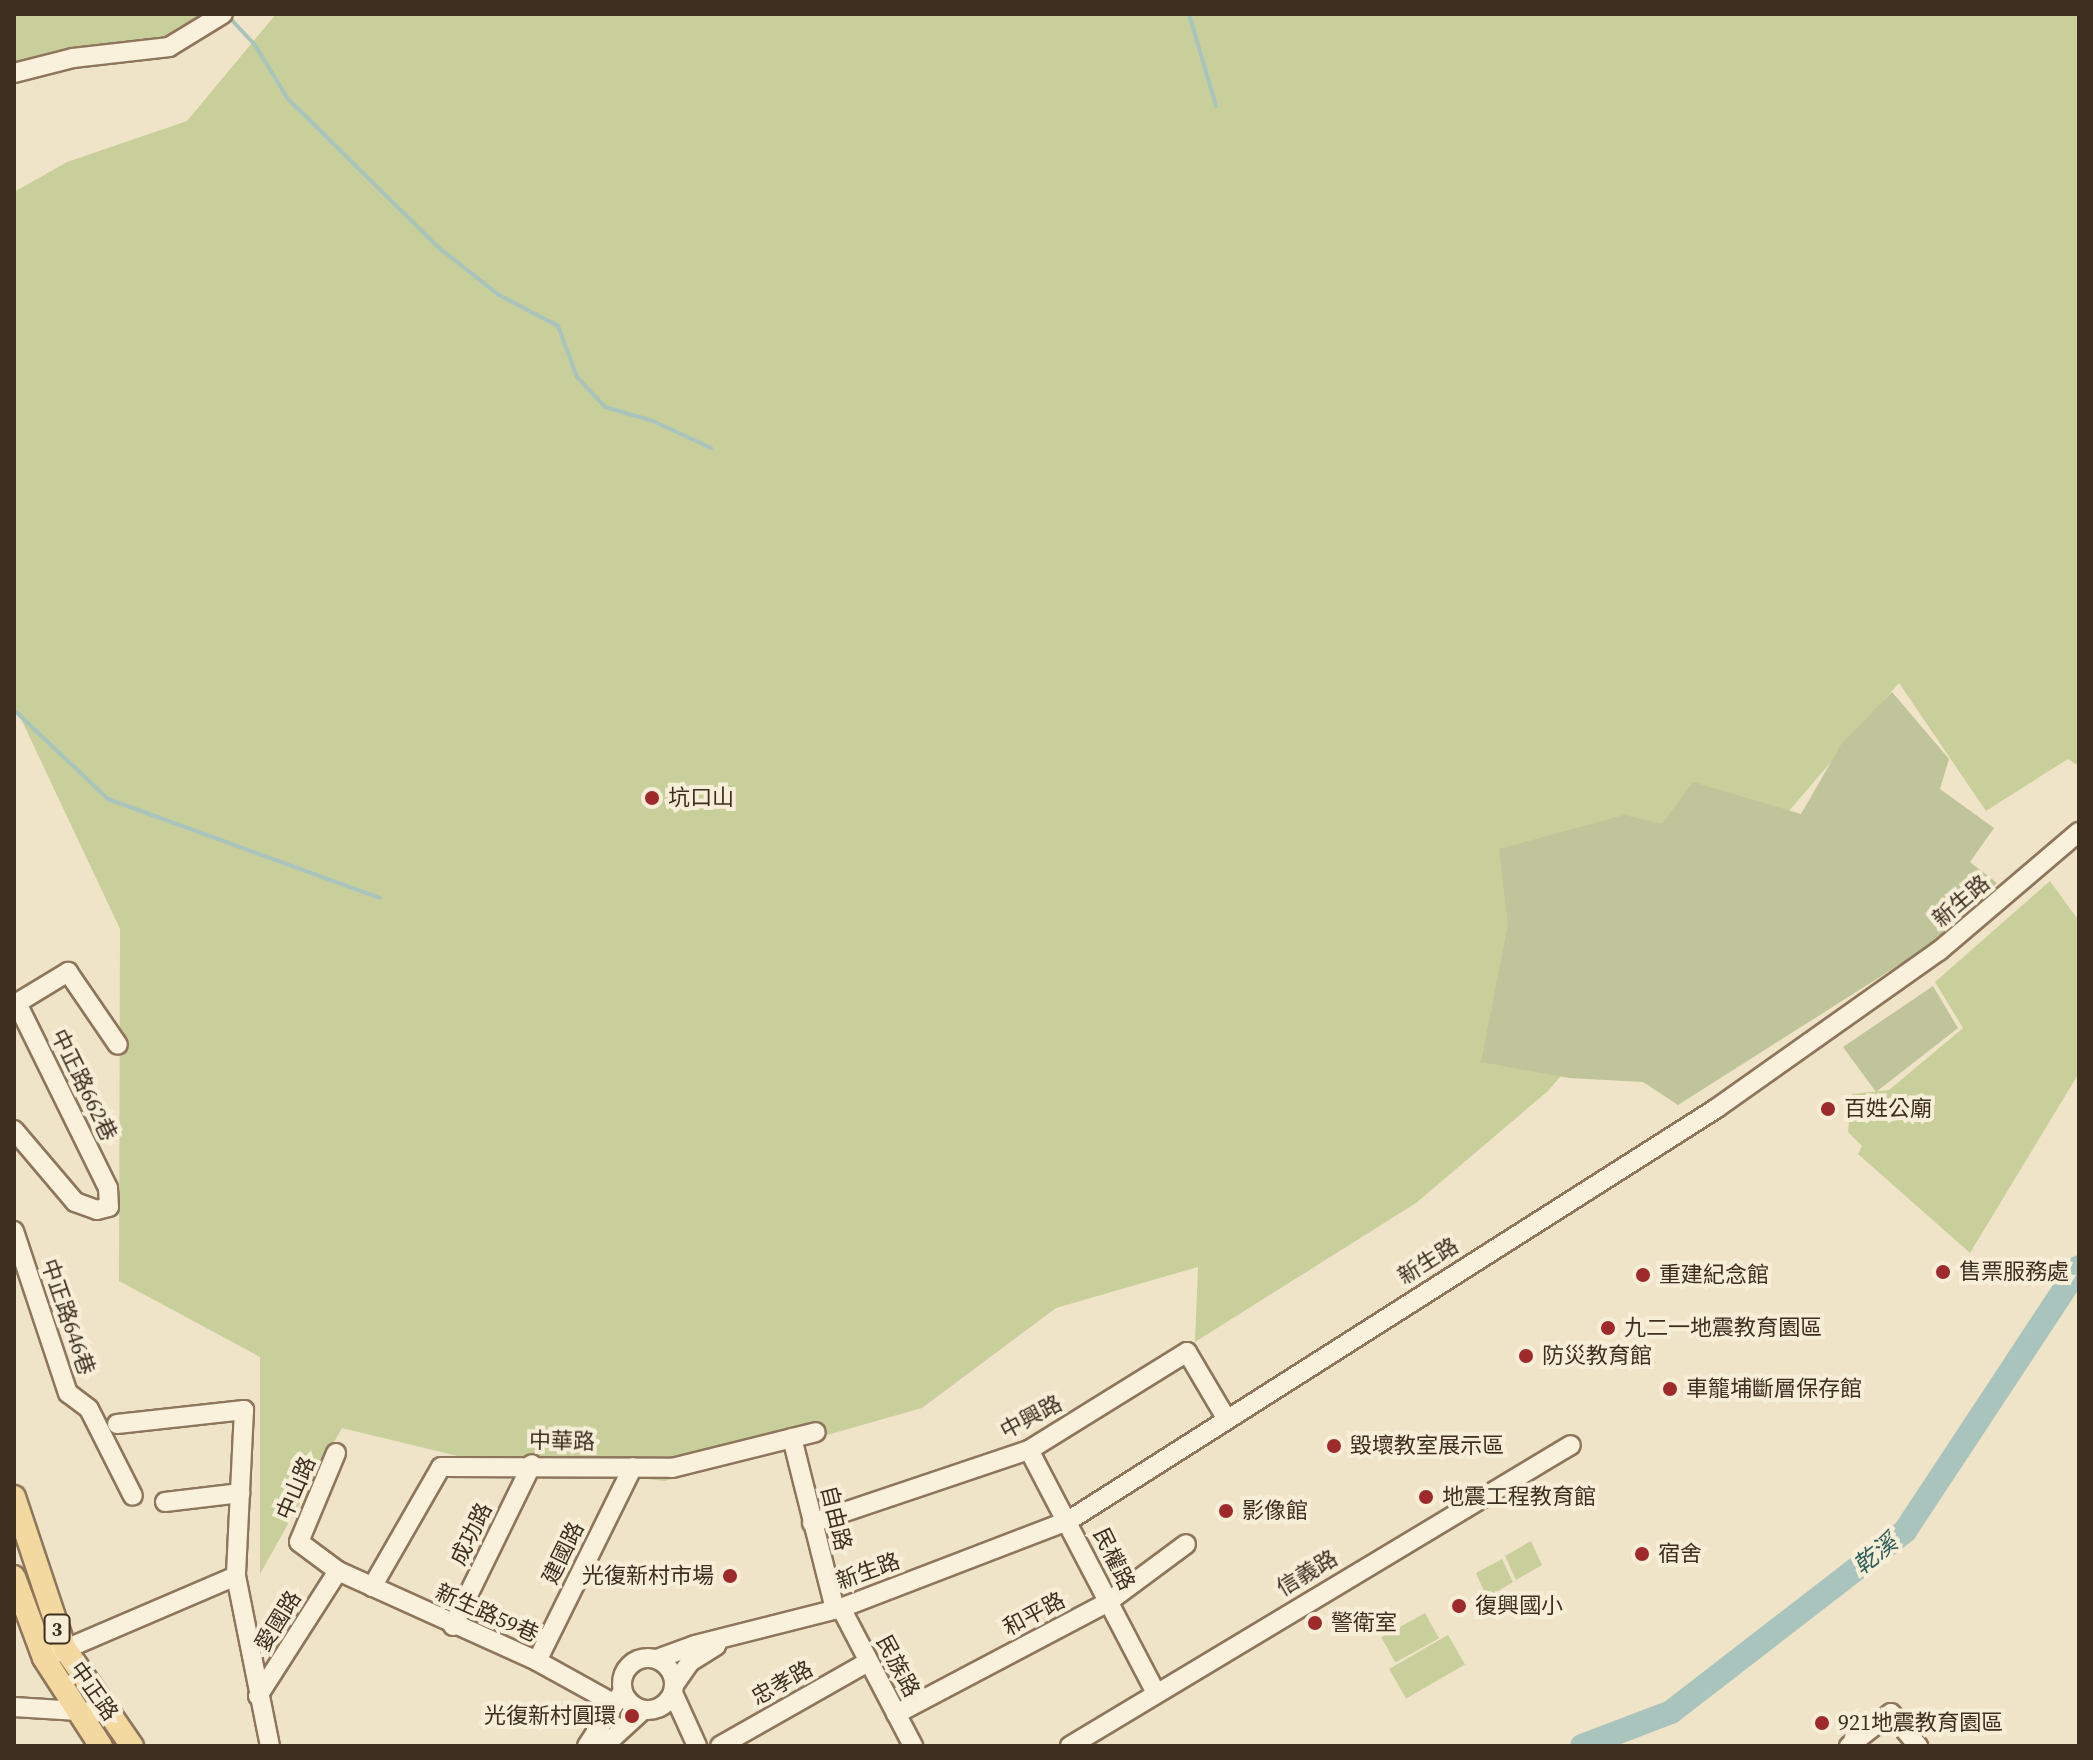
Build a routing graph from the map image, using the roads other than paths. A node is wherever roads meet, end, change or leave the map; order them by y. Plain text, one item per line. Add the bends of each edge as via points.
1 (223, 14) edge
2 (14, 73) edge
3 (2079, 832) edge
4 (118, 1045) dead end
5 (14, 1130) edge
6 (14, 1231) edge
7 (1226, 1418) junction
8 (117, 1424) dead end
9 (816, 1432) dead end
10 (792, 1438) junction
11 (1571, 1445) dead end
12 (1029, 1450) junction
13 (336, 1453) dead end
14 (532, 1464) junction
15 (633, 1467) junction
16 (240, 1493) junction
17 (133, 1496) dead end
18 (14, 1497) edge
19 (165, 1502) dead end
20 (1068, 1521) junction
21 (812, 1523) junction
22 (1186, 1544) dead end
23 (338, 1571) junction
24 (236, 1576) junction
25 (14, 1577) edge
26 (372, 1587) junction
27 (1108, 1602) junction
28 (838, 1609) junction
29 (453, 1626) junction
30 (748, 1632) junction
31 (55, 1654) junction
32 (657, 1659) junction
33 (537, 1661) junction
34 (868, 1662) junction
35 (674, 1689) junction
36 (1155, 1691) junction
37 (258, 1696) junction
38 (618, 1698) junction
39 (14, 1707) edge
40 (643, 1710) junction
41 (78, 1712) junction
42 (110, 1713) junction
43 (896, 1714) junction
44 (911, 1745) edge
45 (101, 1746) edge
46 (132, 1746) edge
47 (270, 1746) edge
48 (587, 1746) edge
49 (604, 1746) edge
50 (697, 1746) edge
51 (720, 1746) edge
52 (1070, 1746) edge
53 (1849, 1746) edge
54 (1918, 1746) edge

1 - 2 street via 169,47 73,58
3 - 7 street, 新生路 via 1939,951 1717,1108
4 - 5 street, 中正路662巷 via 68,972 17,1003 108,1188 109,1207 97,1210 75,1202
6 - 17 street, 中正路646巷 via 68,1393 89,1409
7 - 12 street, 中興路 via 1187,1352
7 - 20 street, 新生路
8 - 16 street via 244,1410
9 - 10 street, 中華路
10 - 15 street, 中華路 via 672,1468
10 - 21 street, 自由路
11 - 36 street, 信義路
12 - 20 street, 民權路
12 - 21 street, 中興路
13 - 23 street, 中山路 via 299,1542
14 - 15 street, 中華路
14 - 26 street, 中華路 via 441,1467
14 - 29 street, 成功路
15 - 33 street, 建國路
16 - 19 street
16 - 24 street
18 - 31 main road, 中正路 / 3
20 - 27 street, 民權路
20 - 28 street, 新生路
21 - 28 street, 自由路
22 - 27 street, 和平路
23 - 26 street, 新生路59巷
23 - 37 street, 愛國路
24 - 31 street
24 - 37 street
25 - 31 main road, 中正路 / 3
26 - 29 street, 新生路59巷
27 - 36 street, 民權路
27 - 43 street, 和平路
28 - 30 street, 新生路
28 - 34 street, 民族路
29 - 33 street, 新生路59巷
30 - 32 street, 新生路
30 - 35 street, 新生路 via 698,1657
31 - 41 main road, 中正路 / 3
31 - 42 main road, 中正路 / 3
32 - 35 street via 670,1670
32 - 38 street, 新生路 via 633,1662 623,1675
33 - 38 street, 新生路59巷
34 - 43 street, 民族路
34 - 51 street, 忠孝路
35 - 40 street, 新生路 via 663,1705
35 - 50 street
36 - 52 street, 信義路
37 - 47 street
38 - 40 street
38 - 48 street, 新生路
39 - 41 street
40 - 49 street, 新生路
41 - 42 street
41 - 45 main road, 中正路 / 3
42 - 46 main road, 中正路 / 3
43 - 44 street, 民族路
53 - 54 street via 1891,1713

